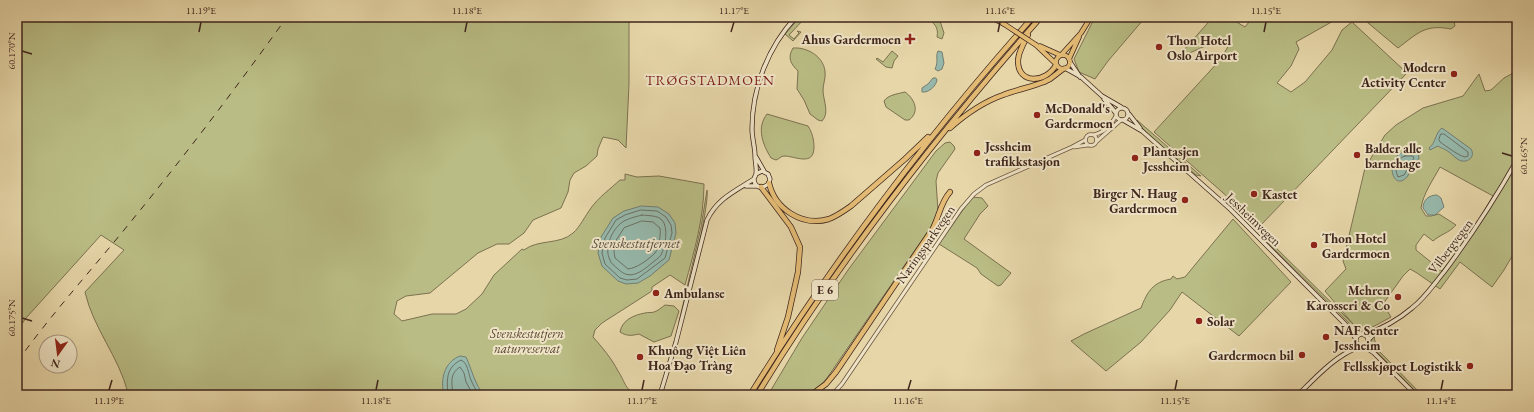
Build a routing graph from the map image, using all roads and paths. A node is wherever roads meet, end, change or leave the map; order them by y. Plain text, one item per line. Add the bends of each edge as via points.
1 (796, 17) edge
2 (1033, 17) edge
3 (1041, 17) edge
4 (1091, 17) edge
5 (1513, 17) edge
6 (994, 18) edge
7 (1517, 22) edge
8 (1033, 26) junction
9 (1081, 33) junction
10 (1036, 45) junction
11 (1061, 55) junction
12 (1070, 61) junction
13 (1056, 64) junction
14 (1064, 69) junction
15 (1081, 77) junction
16 (1102, 96) junction
17 (1121, 107) junction
18 (1128, 114) junction
19 (1116, 115) junction
20 (1122, 120) junction
21 (1142, 131) junction
22 (935, 132) junction
23 (941, 135) junction
24 (1093, 135) junction
25 (1085, 140) junction
26 (1097, 140) junction
27 (1088, 145) junction
28 (1072, 147) junction
29 (755, 156) junction
30 (1517, 160) edge
31 (764, 171) junction
32 (756, 174) junction
33 (754, 180) junction
34 (769, 183) junction
35 (746, 186) junction
36 (759, 186) junction
37 (950, 192) dead end
38 (1348, 327) junction
39 (1381, 328) junction
40 (1362, 334) junction
41 (1356, 340) junction
42 (1368, 341) junction
43 (1362, 347) junction
44 (1349, 350) junction
45 (777, 353) junction
46 (1374, 353) junction
47 (660, 395) edge
48 (750, 395) edge
49 (757, 395) edge
50 (811, 395) edge
51 (832, 395) edge
52 (1298, 395) edge
53 (1416, 395) edge

1 - 29 main road via 773,48 759,82 753,116
2 - 22 highway, E 6
3 - 8 highway, E 6
4 - 9 highway
5 - 7 highway
6 - 10 highway, bridge
8 - 13 highway, E 6 via 1019,54 1020,70 1026,76 1039,79 1050,74
8 - 23 highway, E 6
9 - 11 highway
9 - 12 highway
10 - 11 highway
10 - 13 highway
11 - 12 highway via 1067,56
11 - 13 highway via 1057,57
12 - 14 highway
12 - 15 main road
13 - 14 highway
14 - 15 main road
14 - 23 highway, E 6 via 1044,82 1002,95 983,104
15 - 16 main road
16 - 17 main road
16 - 19 main road
17 - 18 main road via 1127,110
17 - 19 main road
18 - 20 main road
18 - 21 main road, Jessheimvegen
19 - 20 main road
19 - 24 street, Næringsparkvegen via 1109,127
20 - 21 main road, Jessheimvegen
20 - 26 street, Næringsparkvegen
21 - 38 main road, Jessheimvegen via 1230,209
22 - 34 highway, E 6 via 851,206 829,219 810,220 792,214 776,201
22 - 45 highway, E 6 via 852,241
23 - 49 highway, E 6 via 827,288
24 - 25 street, Næringsparkvegen via 1088,135
24 - 26 street
25 - 27 street
25 - 28 street, Næringsparkvegen
26 - 27 street, Næringsparkvegen via 1093,145
27 - 28 street, Næringsparkvegen
28 - 51 street, Næringsparkvegen via 986,185 974,194
29 - 31 main road
29 - 32 main road
30 - 39 main road, Vilbergvegen via 1477,227 1426,295 1411,309
31 - 32 main road
31 - 34 main road via 769,176
32 - 33 main road
33 - 35 main road
33 - 36 main road
34 - 36 main road via 766,186
35 - 36 main road
35 - 47 main road via 721,200 707,220
36 - 45 highway, E 6 via 791,227 800,247 798,272
37 - 50 highway via 942,203 932,230 840,366 826,384
38 - 40 main road, Jessheimvegen
38 - 41 main road, Jessheimvegen
39 - 40 main road, Vilbergvegen
39 - 42 main road, Vilbergvegen
40 - 41 main road
40 - 42 main road
41 - 43 main road, Jessheimvegen
41 - 44 main road
42 - 43 main road, Vilbergvegen
42 - 46 main road
43 - 44 main road
43 - 46 main road
44 - 52 main road
45 - 48 highway, E 6
46 - 53 main road

